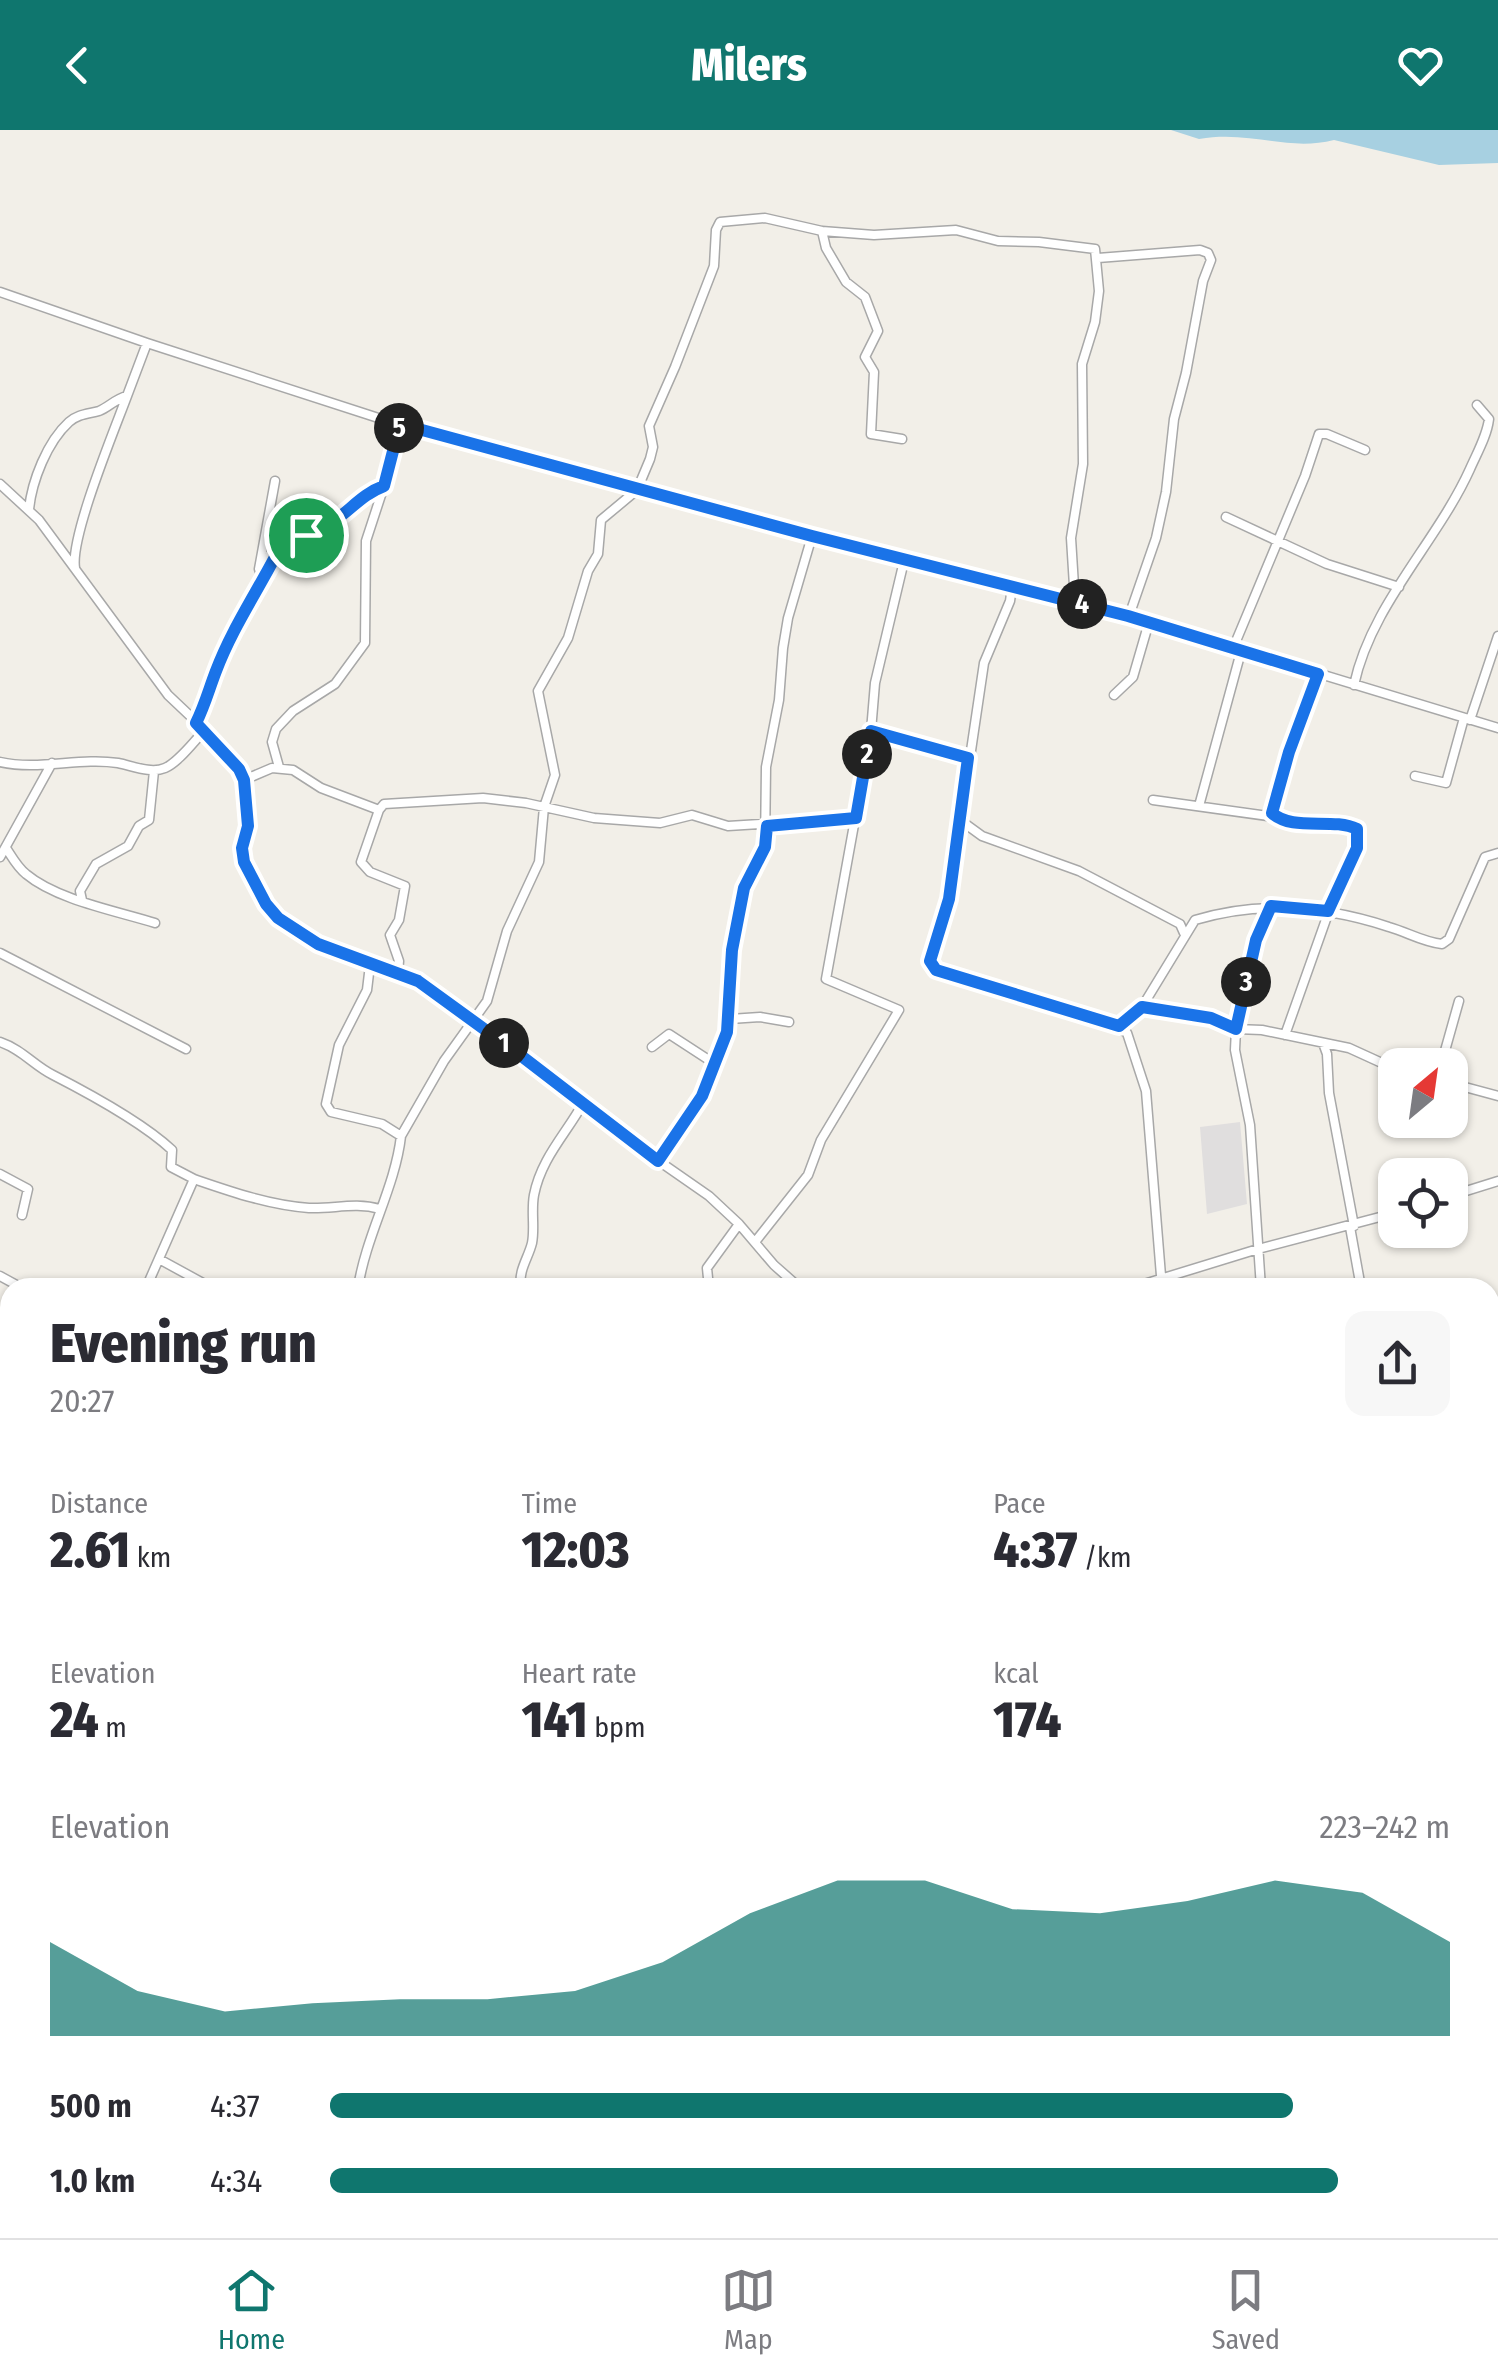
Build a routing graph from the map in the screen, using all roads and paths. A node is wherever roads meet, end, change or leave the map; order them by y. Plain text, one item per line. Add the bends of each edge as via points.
1 (822, 232) junction
2 (1098, 258) junction
3 (0, 292) edge
4 (147, 344) junction
5 (126, 396) junction
6 (1477, 405) dead end
7 (400, 424) junction
8 (902, 439) dead end
9 (1365, 450) dead end
10 (276, 481) dead end
11 (0, 484) edge
12 (384, 486) junction
13 (637, 490) junction
14 (29, 509) junction
15 (1226, 517) dead end
16 (812, 536) junction
17 (1278, 542) junction
18 (904, 561) junction
19 (75, 570) junction
20 (263, 580) junction
21 (1012, 587) junction
22 (1398, 587) junction
23 (1075, 602) junction
24 (1128, 616) junction
25 (1148, 622) junction
26 (1498, 636) edge
27 (1238, 647) junction
28 (1318, 674) junction
29 (1354, 685) junction
30 (1114, 695) dead end
31 (1467, 719) junction
32 (196, 723) junction
33 (1498, 728) edge
34 (205, 730) junction
35 (871, 731) junction
36 (968, 758) junction
37 (0, 762) edge
38 (52, 763) junction
39 (279, 768) junction
40 (154, 771) junction
41 (1414, 776) dead end
42 (244, 780) junction
43 (1152, 800) dead end
44 (1199, 806) junction
45 (544, 807) junction
46 (379, 810) junction
47 (1275, 817) junction
48 (856, 818) junction
49 (960, 820) junction
50 (767, 826) junction
51 (6, 848) junction
52 (1498, 853) edge
53 (0, 857) edge
54 (82, 900) junction
55 (1271, 906) junction
56 (1328, 911) junction
57 (1194, 920) junction
58 (156, 923) dead end
59 (1180, 924) junction
60 (1184, 934) junction
61 (0, 952) edge
62 (370, 965) junction
63 (398, 973) junction
64 (1459, 1000) dead end
65 (1142, 1007) junction
66 (730, 1019) junction
67 (474, 1022) junction
68 (789, 1022) dead end
69 (1119, 1026) junction
70 (1236, 1029) junction
71 (1285, 1034) junction
72 (0, 1042) edge
73 (1322, 1043) junction
74 (1335, 1045) junction
75 (652, 1048) dead end
76 (1446, 1048) edge
77 (186, 1049) dead end
78 (1328, 1054) junction
79 (1378, 1060) edge
80 (715, 1064) junction
81 (1468, 1088) edge
82 (1498, 1096) edge
83 (582, 1105) junction
84 (401, 1136) junction
85 (658, 1161) junction
86 (0, 1174) edge
87 (194, 1179) junction
88 (1498, 1181) edge
89 (1468, 1190) edge
90 (380, 1208) junction
91 (22, 1215) dead end
92 (731, 1216) junction
93 (1378, 1218) edge
94 (739, 1224) junction
95 (1352, 1226) junction
96 (725, 1240) junction
97 (755, 1242) junction
98 (1258, 1249) junction
99 (159, 1259) junction
100 (150, 1278) edge
101 (194, 1278) edge
102 (359, 1278) edge
103 (521, 1278) edge
104 (706, 1278) edge
105 (790, 1278) edge
106 (1162, 1278) edge
107 (1176, 1278) edge
108 (1259, 1278) edge
109 (1360, 1278) edge

1 - 2 street via 956,230 998,242 1090,246
1 - 8 street via 846,282 865,297 878,332 865,357 874,372 871,434
1 - 13 street via 765,218 720,222 714,266 648,426 652,447
2 - 23 street via 1095,322 1082,364 1083,464 1071,538
2 - 24 street via 1200,250 1211,260 1174,419 1156,538
3 - 4 street
4 - 5 street
4 - 7 street
5 - 14 street via 66,424 32,487
5 - 19 street via 79,530
6 - 22 street via 1489,418 1481,443 1451,508
7 - 12 street
7 - 13 street
9 - 17 street via 1318,434
10 - 20 street via 259,569
11 - 14 street
12 - 20 street via 284,548
12 - 39 street via 366,542 365,644 334,684 276,730
13 - 16 street
13 - 45 street via 602,520 598,554 568,638 538,691 555,774
14 - 19 street
15 - 17 street
16 - 18 street
16 - 50 street via 783,648 766,767
17 - 22 street
17 - 27 street
18 - 21 street
18 - 35 street
19 - 32 street
20 - 32 street
21 - 23 street
21 - 36 street via 986,653
22 - 29 street
23 - 24 street
24 - 25 street
25 - 27 street
25 - 30 street via 1133,677
26 - 31 street
27 - 28 street
27 - 44 street
28 - 29 street
28 - 47 street via 1280,781
29 - 31 street
31 - 33 street
31 - 41 street via 1446,783
32 - 34 street
34 - 40 street via 170,765
34 - 42 street
35 - 36 street
35 - 48 street
36 - 49 street
37 - 38 street
38 - 40 street via 116,763
38 - 51 street
39 - 42 street
39 - 46 street
40 - 54 street via 150,820 128,846 96,864 80,891
42 - 62 street via 248,826 242,848 266,904 318,944
43 - 44 street
44 - 47 street
45 - 46 street via 483,798 405,801
45 - 50 street via 610,820 660,823 692,815 728,826
45 - 67 street via 538,862
46 - 63 street via 361,862 404,886 390,935
47 - 56 street via 1357,829 1357,848
48 - 50 street
48 - 97 street via 826,979 899,1010 808,1175
49 - 59 street via 982,836 1079,871
49 - 69 street via 932,967
50 - 66 street via 765,847 744,888 732,950
51 - 53 street
51 - 54 street via 24,873
52 - 56 street via 1485,857 1444,943
54 - 58 street
55 - 56 street
55 - 57 street
55 - 70 street via 1256,940
56 - 71 street
57 - 59 street
57 - 60 street
59 - 60 street
60 - 65 street
61 - 77 street
62 - 63 street
62 - 84 street via 367,990 339,1045 326,1106
63 - 67 street
64 - 76 street
65 - 69 street
65 - 70 street via 1211,1018
66 - 68 street
66 - 80 street
67 - 83 street
67 - 84 street
69 - 106 street via 1130,1037 1146,1091
70 - 71 street
70 - 98 street
71 - 73 street
72 - 87 street via 155,1134 172,1150 170,1167
73 - 74 street
73 - 78 street
74 - 78 street
74 - 79 street
75 - 80 street via 669,1034
78 - 95 street
80 - 85 street via 697,1106
81 - 82 street
83 - 85 street
83 - 103 street via 537,1182 533,1240
84 - 90 street
85 - 92 street
86 - 91 street via 28,1189
87 - 90 street via 270,1203
87 - 99 street
88 - 89 street
90 - 102 street
92 - 94 street
92 - 96 street
93 - 95 street
94 - 96 street
94 - 97 street
95 - 98 street
95 - 109 street
96 - 104 street
97 - 105 street
98 - 107 street
98 - 108 street
99 - 100 street
99 - 101 street

